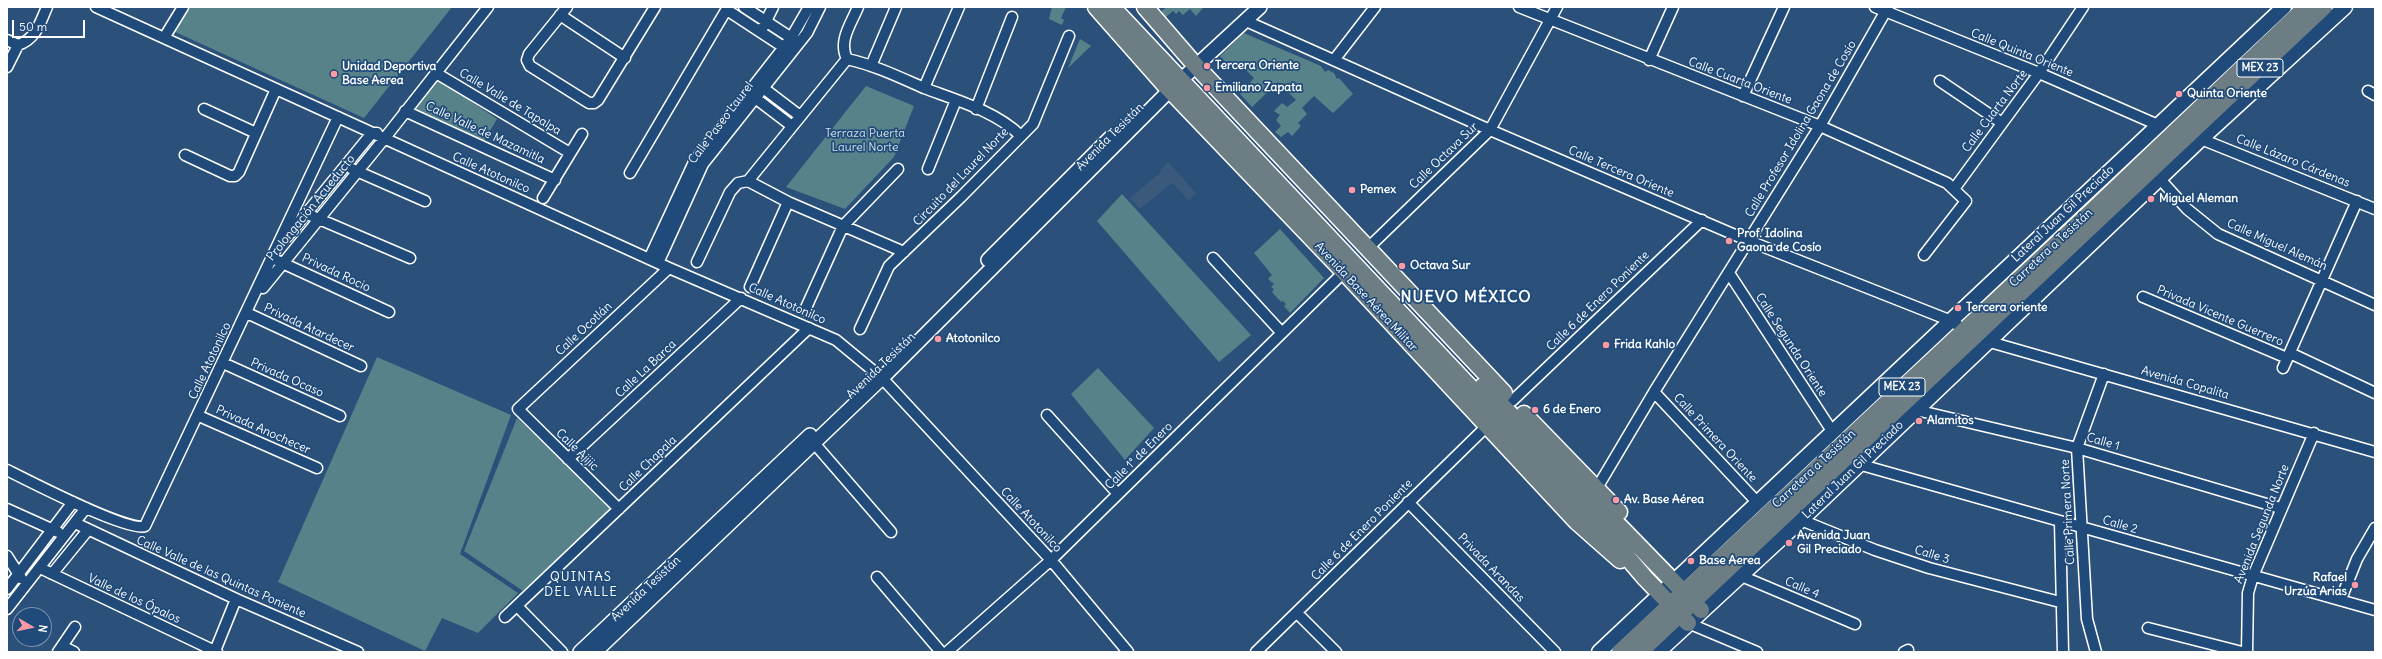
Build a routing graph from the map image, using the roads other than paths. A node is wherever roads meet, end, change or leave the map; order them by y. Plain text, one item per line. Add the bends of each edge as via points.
1 (47, 7) edge
2 (96, 7) edge
3 (184, 7) edge
4 (488, 7) edge
5 (567, 7) edge
6 (656, 7) edge
7 (744, 7) edge
8 (773, 7) edge
9 (809, 7) edge
10 (820, 7) edge
11 (858, 7) edge
12 (896, 7) edge
13 (959, 7) edge
14 (1096, 7) edge
15 (1112, 7) edge
16 (1128, 7) edge
17 (1145, 7) edge
18 (1260, 7) edge
19 (1376, 7) edge
20 (1519, 7) edge
21 (1557, 7) edge
22 (1673, 7) edge
23 (1784, 7) edge
24 (1875, 7) edge
25 (2083, 7) edge
26 (2284, 7) edge
27 (2306, 7) edge
28 (2324, 7) edge
29 (2345, 7) edge
30 (728, 8) edge
31 (1887, 9) edge
32 (560, 15) junction
33 (1012, 17) dead end
34 (1246, 21) junction
35 (1550, 21) junction
36 (766, 22) junction
37 (760, 32) junction
38 (1069, 36) dead end
39 (164, 38) junction
40 (7, 40) edge
41 (795, 41) junction
42 (18, 45) junction
43 (788, 50) junction
44 (625, 58) junction
45 (847, 58) junction
46 (1334, 60) junction
47 (1649, 60) junction
48 (871, 66) junction
49 (7, 67) edge
50 (436, 73) junction
51 (1184, 73) junction
52 (2039, 73) junction
53 (1940, 81) dead end
54 (760, 85) junction
55 (924, 88) junction
56 (276, 89) junction
57 (752, 95) junction
58 (1742, 96) junction
59 (956, 100) junction
60 (204, 109) dead end
61 (976, 109) junction
62 (405, 111) junction
63 (800, 116) junction
64 (338, 117) junction
65 (2002, 123) junction
66 (2158, 125) junction
67 (792, 126) junction
68 (1820, 126) junction
69 (1490, 130) junction
70 (256, 133) junction
71 (372, 133) junction
72 (582, 134) dead end
73 (1020, 135) junction
74 (386, 136) junction
75 (2201, 139) junction
76 (570, 153) junction
77 (185, 155) dead end
78 (344, 166) junction
79 (898, 169) dead end
80 (928, 169) dead end
81 (357, 172) junction
82 (630, 173) dead end
83 (2160, 179) junction
84 (555, 180) junction
85 (748, 181) junction
86 (1954, 189) junction
87 (543, 198) dead end
88 (425, 201) dead end
89 (2357, 201) junction
90 (788, 202) junction
91 (2375, 209) edge
92 (305, 213) junction
93 (319, 219) junction
94 (1702, 220) junction
95 (843, 226) junction
96 (1749, 241) junction
97 (1368, 248) junction
98 (904, 252) junction
99 (274, 255) junction
100 (1924, 255) dead end
101 (410, 258) dead end
102 (1213, 258) dead end
103 (653, 261) junction
104 (697, 262) dead end
105 (283, 263) junction
106 (669, 268) junction
107 (1344, 272) junction
108 (1729, 273) junction
109 (2322, 280) junction
110 (750, 287) dead end
111 (2143, 297) dead end
112 (742, 298) junction
113 (253, 300) junction
114 (2375, 305) edge
115 (805, 310) dead end
116 (389, 312) dead end
117 (247, 313) junction
118 (1949, 320) junction
119 (809, 328) junction
120 (860, 329) dead end
121 (1282, 333) junction
122 (1975, 336) junction
123 (2287, 360) junction
124 (223, 363) junction
125 (361, 366) dead end
126 (2104, 374) junction
127 (879, 375) junction
128 (1654, 392) junction
129 (2375, 392) edge
130 (1512, 401) junction
131 (518, 409) joint
132 (1916, 410) junction
133 (1047, 415) dead end
134 (199, 416) junction
135 (340, 416) dead end
136 (1487, 426) junction
137 (1832, 431) junction
138 (2314, 433) junction
139 (814, 443) junction
140 (2077, 448) junction
141 (2375, 452) edge
142 (568, 459) junction
143 (1858, 464) junction
144 (317, 468) dead end
145 (7, 470) edge
146 (1597, 488) junction
147 (1118, 494) junction
148 (73, 502) junction
149 (1408, 502) junction
150 (1757, 502) junction
151 (86, 508) junction
152 (2280, 508) junction
153 (619, 509) junction
154 (7, 510) edge
155 (1801, 520) junction
156 (2060, 522) junction
157 (75, 523) junction
158 (2081, 528) junction
159 (2375, 528) edge
160 (53, 529) junction
161 (88, 530) junction
162 (891, 532) dead end
163 (65, 535) junction
164 (7, 556) edge
165 (1052, 560) junction
166 (40, 568) junction
167 (19, 573) junction
168 (52, 574) junction
169 (1668, 574) junction
170 (1739, 575) junction
171 (2253, 576) junction
172 (877, 578) dead end
173 (1645, 578) junction
174 (7, 588) edge
175 (23, 589) junction
176 (236, 599) junction
177 (2341, 599) junction
178 (1693, 601) junction
179 (2060, 602) junction
180 (517, 606) junction
181 (1675, 608) junction
182 (7, 609) edge
183 (2375, 610) edge
184 (1297, 613) junction
185 (505, 618) dead end
186 (1854, 624) dead end
187 (75, 627) dead end
188 (2148, 628) dead end
189 (60, 649) edge
190 (74, 652) edge
191 (216, 652) edge
192 (358, 652) edge
193 (562, 652) edge
194 (580, 652) edge
195 (595, 652) edge
196 (941, 652) edge
197 (947, 652) edge
198 (1128, 652) edge
199 (1256, 652) edge
200 (1336, 652) edge
201 (1555, 652) edge
202 (1599, 652) edge
203 (1620, 652) edge
204 (1640, 652) edge
205 (1658, 652) edge
206 (1757, 652) edge
207 (2063, 652) edge
208 (2096, 652) edge
209 (2242, 652) edge
210 (2247, 652) edge

1 - 42 street via 36,33
2 - 39 street
3 - 39 street
4 - 50 street, Prolongación Acueducto
5 - 32 street
6 - 44 street
7 - 36 street
8 - 36 street
9 - 41 street, Calle Paseo Laurel
10 - 41 street, Calle Paseo Laurel via 811,26
11 - 45 street via 843,42
12 - 48 street
13 - 55 street
14 - 51 main road, Avenida Base Aérea Militar
15 - 51 main road, Avenida Base Aérea Militar
16 - 51 main road, Avenida Base Aérea Militar
17 - 51 main road, Avenida Base Aérea Militar
18 - 34 street, Avenida Tesistán
19 - 46 street
20 - 35 street, Calle Cuarta Oriente
21 - 35 street, Calle Octava Sur
22 - 47 street
23 - 58 street
24 - 31 street, Calle Quinta Oriente
25 - 52 street, Calle Cuarta Norte
26 - 66 main road, Lateral Juan Gil Preciado
27 - 122 main road, Carretera a Tesistán / MEX 23
28 - 122 main road, Carretera a Tesistán / MEX 23
29 - 75 main road, Lateral Juan Gil Preciado
30 - 37 street
30 - 82 street
31 - 52 street, Calle Quinta Oriente
31 - 68 street, Calle Profesor Idolina Gaona de Cosío
32 - 44 street
32 - 44 street via 529,54 527,60 530,66 589,103 594,103
33 - 61 street
34 - 46 street, Calle Tercera Oriente
34 - 51 street, Avenida Tesistán
35 - 47 street, Calle Cuarta Oriente
35 - 69 street, Calle Octava Sur
36 - 37 street
36 - 41 street
37 - 43 street
38 - 73 street via 1033,124
39 - 56 street
40 - 42 street
41 - 43 street, Calle Paseo Laurel
42 - 49 street
43 - 54 street, Calle Paseo Laurel
45 - 48 street, Circuito del Laurel Norte
45 - 63 street
46 - 69 street, Calle Tercera Oriente
47 - 58 street, Calle Cuarta Oriente
48 - 55 street, Circuito del Laurel Norte
50 - 62 street, Prolongación Acueducto
50 - 76 street, Calle Valle de Tapalpa
51 - 97 main road, Avenida Base Aérea Militar
51 - 107 main road, Avenida Base Aérea Militar
51 - 127 street, Avenida Tesistán
51 - 169 main road, Avenida Base Aérea Militar via 1520,425
51 - 173 main road, Avenida Base Aérea Militar via 1599,524
52 - 65 street, Calle Cuarta Norte
52 - 66 street, Calle Quinta Oriente
53 - 65 street
54 - 57 street, Calle Paseo Laurel
54 - 63 street
55 - 59 street, Circuito del Laurel Norte
56 - 64 street
56 - 70 street
57 - 67 street
57 - 103 street, Calle Paseo Laurel via 694,162
58 - 68 street, Calle Cuarta Oriente
59 - 61 street, Circuito del Laurel Norte
59 - 80 street
60 - 70 street
61 - 73 street, Circuito del Laurel Norte via 1007,124
62 - 74 street, Prolongación Acueducto
62 - 84 street, Calle Valle de Mazamitla
63 - 67 street
64 - 71 street
64 - 99 street, Calle Atotonilco
65 - 86 street, Calle Cuarta Norte
66 - 118 main road, Lateral Juan Gil Preciado
67 - 85 street
68 - 86 street, Calle Cuarta Oriente via 1947,182
68 - 96 street, Calle Profesor Idolina Gaona de Cosío
69 - 94 street, Calle Tercera Oriente
69 - 97 street, Calle Octava Sur
70 - 77 street via 236,176 230,176
71 - 74 street
71 - 78 street, Prolongación Acueducto
72 - 76 street
73 - 98 street, Circuito del Laurel Norte
74 - 81 street, Prolongación Acueducto
74 - 103 street, Calle Atotonilco
75 - 83 main road, Lateral Juan Gil Preciado
75 - 89 street, Calle Lázaro Cárdenas
76 - 84 street
78 - 81 street
78 - 92 street, Prolongación Acueducto
79 - 95 street
81 - 88 street
81 - 93 street, Prolongación Acueducto
83 - 109 street, Calle Miguel Alemán via 2187,209 2218,234
83 - 122 main road, Lateral Juan Gil Preciado
84 - 87 street
85 - 90 street
85 - 104 street via 738,183 730,192
86 - 100 street, Calle Cuarta Oriente via 1966,201
89 - 91 street, Calle Lázaro Cárdenas
89 - 109 street
90 - 95 street
90 - 110 street
92 - 93 street
92 - 99 street, Prolongación Acueducto
93 - 101 street
93 - 105 street, Prolongación Acueducto
94 - 96 street, Calle Tercera Oriente
94 - 130 street, Calle 6 de Enero Poniente
95 - 98 street
95 - 115 street
96 - 108 street, Calle Profesor Idolina Gaona de Cosío
96 - 118 street, Calle Tercera Oriente
97 - 130 main road, Avenida Base Aérea Militar
98 - 120 street, Circuito del Laurel Norte via 889,266
99 - 105 street, Privada Rocio
99 - 113 street, Calle Atotonilco
102 - 121 street
103 - 106 street, Calle Atotonilco
105 - 113 street, Prolongación Acueducto
105 - 116 street, Privada Rocio
106 - 112 street, Calle Atotonilco
106 - 131 street, Calle Ocotlán
107 - 121 street, Calle 1° de Enero
107 - 136 main road, Avenida Base Aérea Militar
108 - 128 street, Calle Profesor Idolina Gaona de Cosío
108 - 137 street, Calle Segunda Oriente
109 - 114 street, Calle Miguel Alemán
109 - 123 street
111 - 123 street, Privada Vicente Guerrero
112 - 119 street, Calle Atotonilco
112 - 142 street, Calle La Barca
113 - 117 street, Calle Atotonilco
117 - 124 street, Calle Atotonilco
117 - 125 street, Privada Atardecer
118 - 122 street, Calle Tercera Oriente
118 - 137 main road, Lateral Juan Gil Preciado
119 - 127 street, Calle Atotonilco via 840,343
119 - 153 street, Calle Chapala
121 - 147 street, Calle 1° de Enero
122 - 126 street, Avenida Copalita
122 - 132 main road, Lateral Juan Gil Preciado
122 - 178 main road, Carretera a Tesistán / MEX 23
123 - 129 street, Privada Vicente Guerrero
124 - 134 street, Calle Atotonilco
124 - 135 street, Privada Ocaso
126 - 138 street, Avenida Copalita
126 - 140 street, Calle Primera Norte
127 - 139 street, Avenida Tesistán
127 - 165 street, Calle Atotonilco
127 - 194 street, Avenida Tesistán
128 - 146 street, Calle Profesor Idolina Gaona de Cosío
128 - 150 street, Calle Primera Oriente
130 - 146 main road, Avenida Base Aérea Militar
131 - 142 street, Calle Ajijic
132 - 140 street, Calle 1
132 - 143 main road, Lateral Juan Gil Preciado
133 - 147 street
134 - 144 street, Privada Anochecer
134 - 151 street, Calle Atotonilco via 143,527 124,523
136 - 149 street, Calle 6 de Enero Poniente
136 - 173 main road, Avenida Base Aérea Militar via 1577,522 1619,560
137 - 150 main road, Lateral Juan Gil Preciado
138 - 141 street, Avenida Copalita
138 - 152 street, Avenida Segunda Norte
139 - 162 street
139 - 195 street, Avenida Tesistán
140 - 152 street, Calle 1
140 - 158 street, Calle Primera Norte
142 - 153 street, Calle Ajijic
143 - 155 main road, Lateral Juan Gil Preciado
143 - 156 street, Calle 2
145 - 148 street
146 - 169 main road, Avenida Base Aérea Militar via 1651,548
147 - 165 street, Calle 1° de Enero
148 - 151 street
148 - 160 street
149 - 184 street, Calle 6 de Enero Poniente
149 - 201 street, Privada Arandas
150 - 169 main road, Lateral Juan Gil Preciado
151 - 157 street
152 - 171 street, Avenida Segunda Norte
153 - 180 street, Calle Chapala
154 - 160 street
155 - 170 main road, Lateral Juan Gil Preciado
155 - 179 street, Calle 3 via 1875,550 1929,568
156 - 158 street, Calle 2
156 - 179 street
157 - 161 street, Calle Valle de las Quintas Poniente
157 - 163 street
158 - 171 street, Calle 2
158 - 208 street, Calle Primera Norte via 2087,619
159 - 177 street via 2357,559
160 - 163 street
160 - 167 street
161 - 168 street
161 - 176 street, Calle Valle de las Quintas Poniente
163 - 166 street
164 - 167 street
165 - 197 street, Calle 1° de Enero
165 - 198 street, Calle Atotonilco
166 - 168 street, Valle de los Ópalos
166 - 175 street
167 - 174 street
167 - 175 street
168 - 191 street, Valle de los Ópalos
169 - 178 main road, Avenida Base Aérea Militar
169 - 181 main road, Lateral Juan Gil Preciado
170 - 178 main road, Lateral Juan Gil Preciado
170 - 186 street, Calle 4
171 - 177 street, Calle 2
171 - 210 street, Avenida Segunda Norte via 2248,593
172 - 196 street
173 - 181 main road, Avenida Base Aérea Militar
175 - 182 street
176 - 191 street
176 - 192 street, Calle Valle de las Quintas Poniente
177 - 183 street, Calle 2
178 - 181 main road, Carretera a Tesistán / MEX 23
179 - 207 street
180 - 185 street, Calle Chapala
180 - 193 street
181 - 202 main road, Lateral Juan Gil Preciado
181 - 203 main road, Carretera a Tesistán / MEX 23
181 - 204 main road, Carretera a Tesistán / MEX 23
181 - 205 main road, Lateral Juan Gil Preciado
181 - 206 street
184 - 199 street, Calle 6 de Enero Poniente
184 - 200 street
187 - 189 street
188 - 209 street
189 - 190 street

